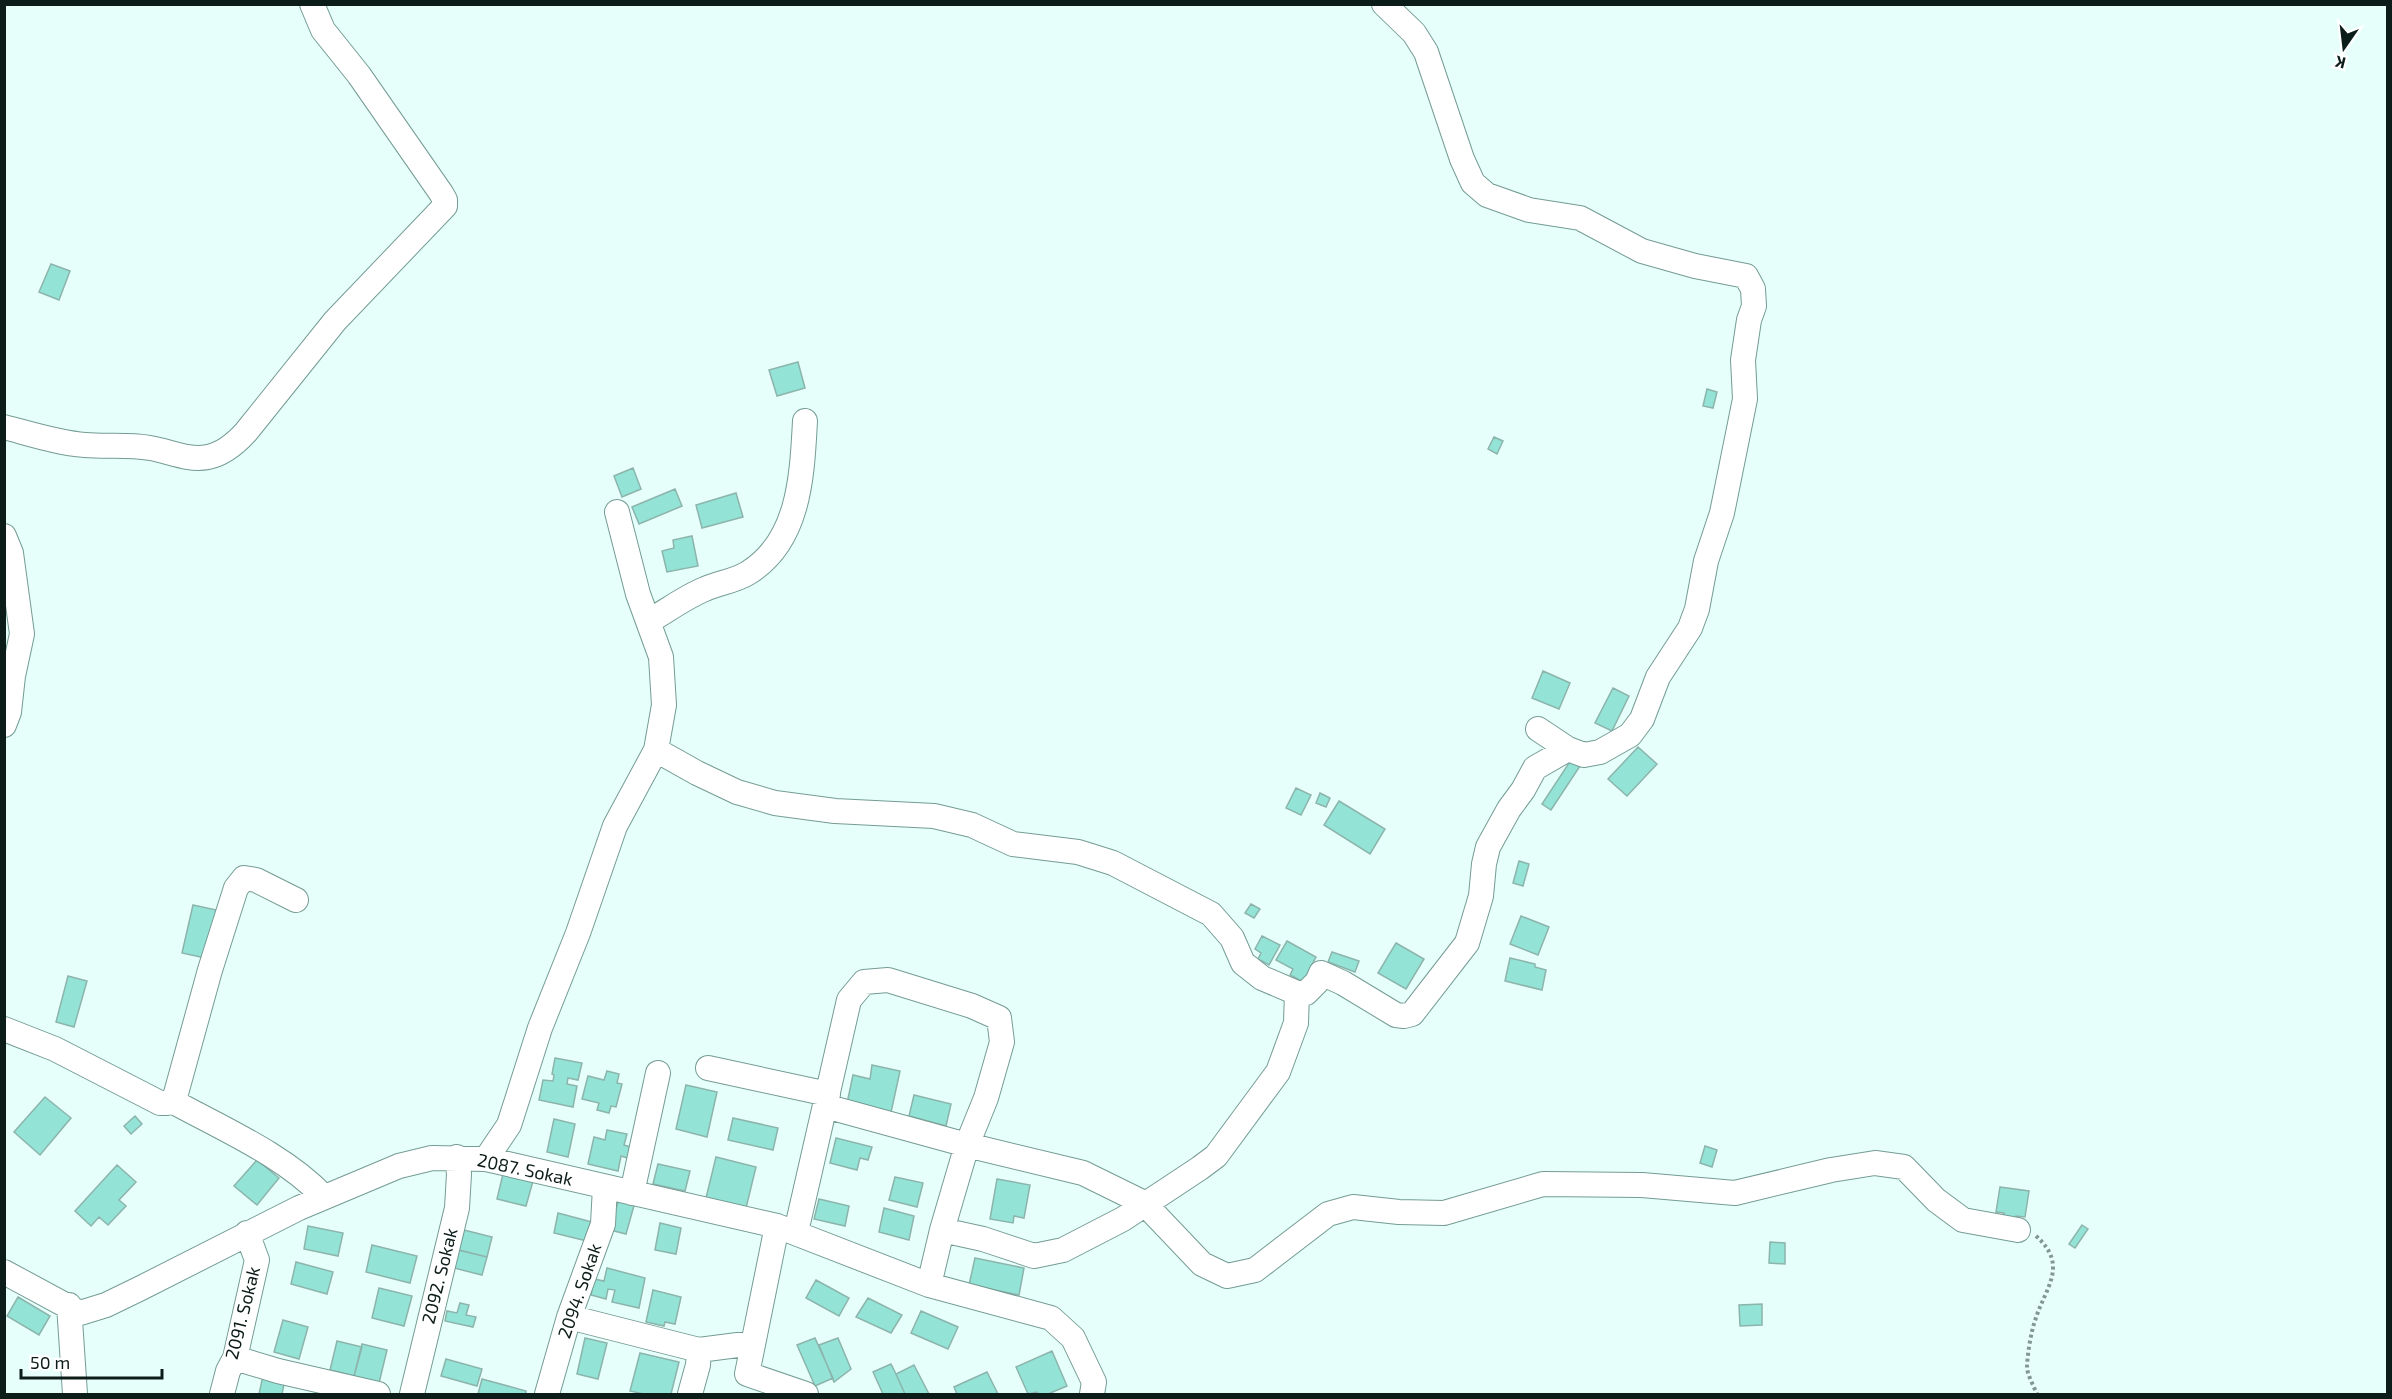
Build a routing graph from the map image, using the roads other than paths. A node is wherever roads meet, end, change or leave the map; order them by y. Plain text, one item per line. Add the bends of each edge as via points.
1 (312, 4) edge
2 (1384, 4) edge
3 (805, 421) dead end
4 (4, 427) edge
5 (617, 512) dead end
6 (4, 536) edge
7 (649, 621) junction
8 (4, 725) edge
9 (1538, 729) dead end
10 (1568, 748) junction
11 (656, 750) junction
12 (297, 900) dead end
13 (1297, 993) junction
14 (4, 1029) edge
15 (708, 1068) dead end
16 (658, 1073) dead end
17 (826, 1100) junction
18 (172, 1101) junction
19 (967, 1144) junction
20 (458, 1157) junction
21 (486, 1159) junction
22 (605, 1187) junction
23 (632, 1193) junction
24 (324, 1197) junction
25 (1144, 1203) junction
26 (787, 1229) junction
27 (942, 1230) junction
28 (2018, 1230) road end
29 (247, 1233) junction
30 (4, 1272) edge
31 (929, 1285) junction
32 (69, 1305) junction
33 (569, 1317) junction
34 (753, 1343) junction
35 (699, 1350) junction
36 (235, 1358) junction
37 (75, 1395) edge
38 (222, 1395) edge
39 (378, 1395) edge
40 (412, 1395) edge
41 (547, 1395) edge
42 (690, 1395) edge
43 (806, 1395) edge
44 (1092, 1395) edge

1 - 4 street via 323,30 441,193 444,206 350,304 246,432 228,448 209,456 182,457 128,445 87,446
2 - 10 street via 1414,33 1426,52 1462,159 1473,183 1487,195 1528,210 1580,218 1642,251 1746,276 1753,289 1754,306 1743,360 1745,399 1722,513 1690,628 1658,677 1642,719 1630,735 1600,752 1584,755
3 - 7 street via 797,501 778,546 746,574 703,590
5 - 7 street
6 - 8 street via 11,553 22,634
7 - 11 street via 661,657 663,705
9 - 10 street
10 - 13 street via 1535,768 1509,809 1488,847 1481,896 1467,943 1412,1014 1396,1015 1321,974 1306,993
11 - 13 street via 737,792 775,803 835,811 934,816 972,825 1013,844 1078,852 1113,863 1211,914 1232,938 1244,963 1262,978
11 - 21 street via 615,826 540,1028 509,1125
12 - 18 street via 256,880 244,878 236,888
13 - 25 street via 1296,1023 1278,1072 1216,1156
14 - 18 street via 55,1049 160,1103
15 - 17 street
16 - 23 street
17 - 19 street
17 - 19 street via 849,1000 864,982 888,980 972,1006 999,1018 1002,1042 986,1098
17 - 26 street
18 - 24 street via 283,1163
19 - 25 street via 1083,1173
19 - 27 street
20 - 21 street, 2087. Sokak
20 - 24 street, 2087. Sokak via 407,1164
20 - 40 street, 2092. Sokak via 457,1208
21 - 22 street, 2087. Sokak
22 - 23 street, 2087. Sokak
22 - 33 street, 2094. Sokak via 603,1224
23 - 26 street, 2087. Sokak
24 - 29 street, 2087. Sokak
25 - 27 street via 1063,1250 1034,1256
25 - 28 street via 1202,1264 1227,1276 1256,1270 1328,1214 1353,1207 1444,1213 1543,1184 1642,1185 1735,1193 1875,1162 1904,1167 1936,1200 1963,1220
26 - 31 street, 2087. Sokak
26 - 34 street
27 - 31 street
29 - 32 street, 2087. Sokak via 106,1305 80,1313
29 - 36 street, 2091. Sokak via 257,1260
30 - 32 street
31 - 44 street, 2087. Sokak via 1051,1318 1073,1338 1094,1382
32 - 37 street
33 - 35 street
33 - 41 street, 2094. Sokak
34 - 35 street
34 - 43 street via 747,1374
35 - 42 street
36 - 38 street, 2091. Sokak
36 - 39 street

